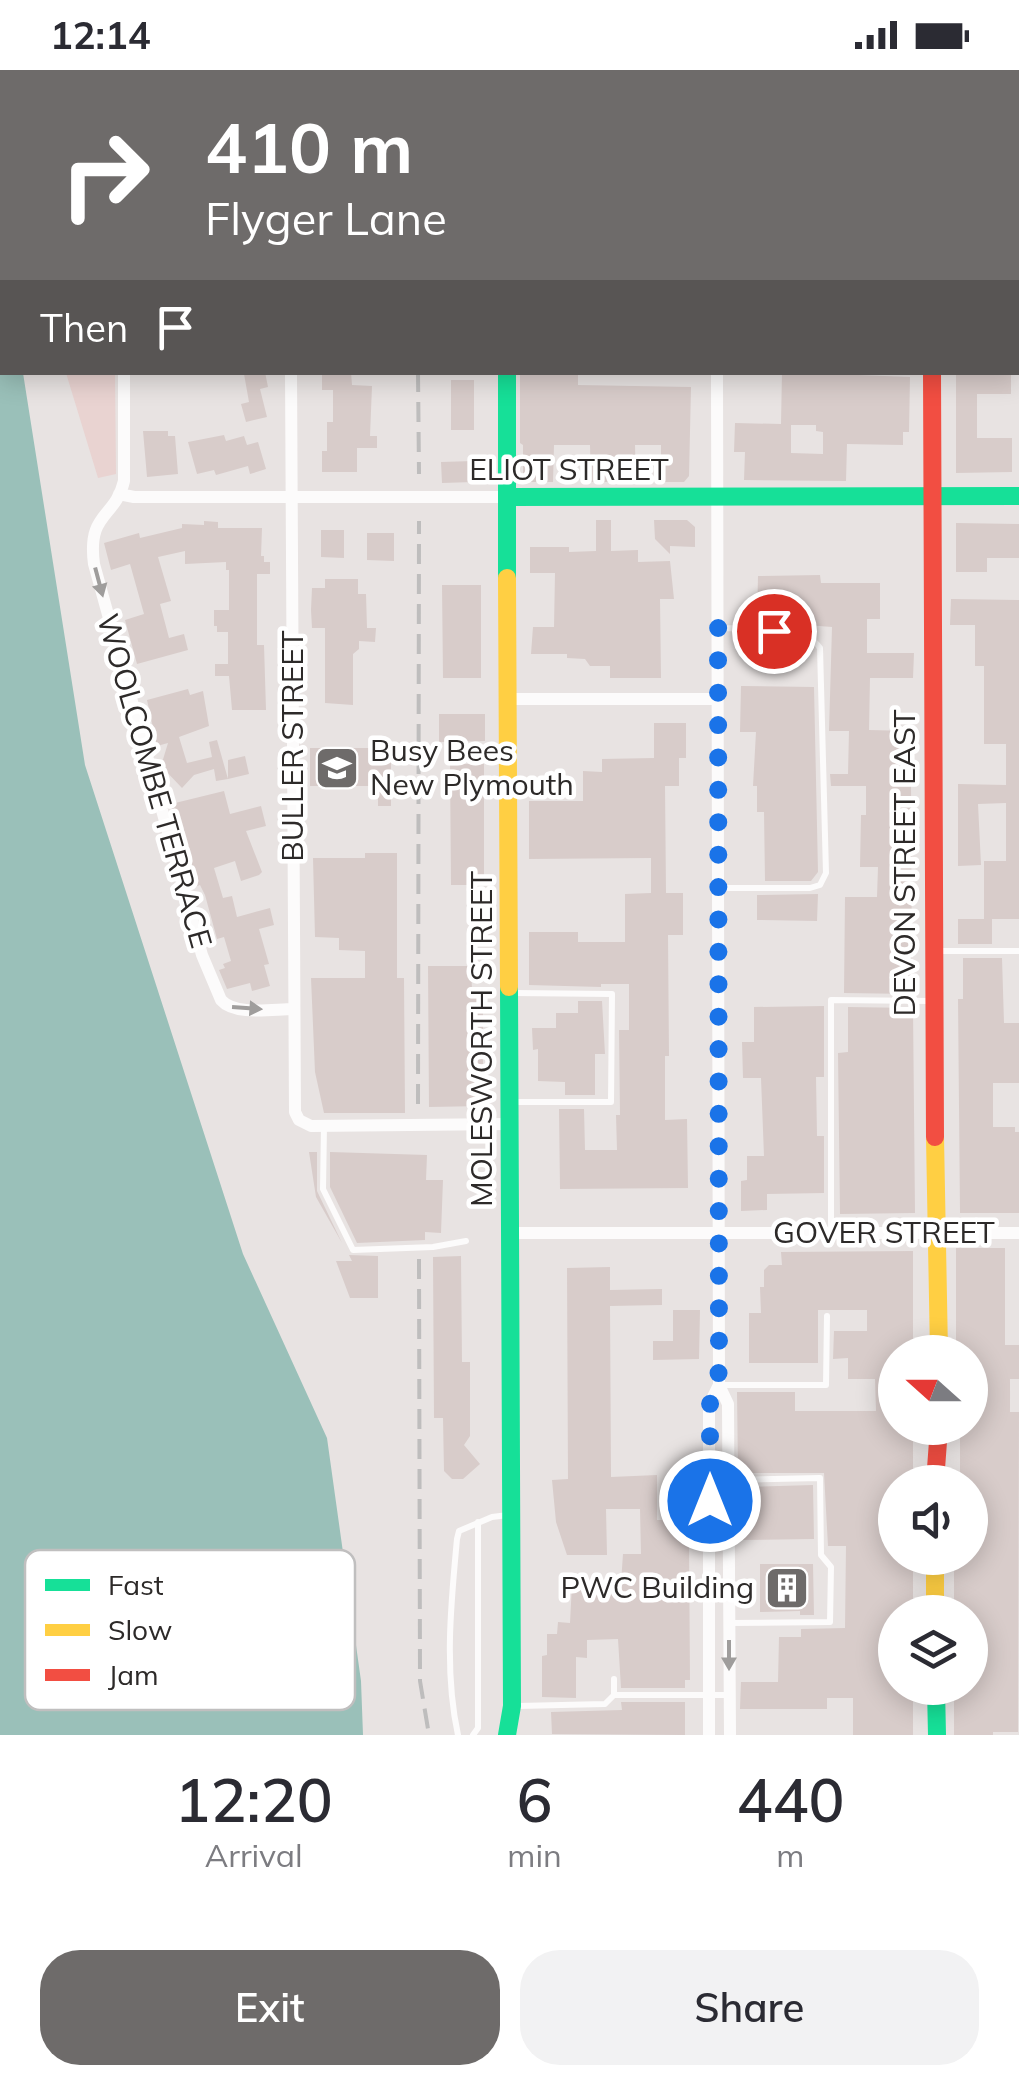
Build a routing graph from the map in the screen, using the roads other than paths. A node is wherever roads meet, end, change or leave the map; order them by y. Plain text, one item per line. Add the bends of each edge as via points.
1 (124, 375) edge
2 (291, 375) edge
3 (507, 375) edge
4 (717, 375) edge
5 (932, 375) edge
6 (120, 494) junction
7 (934, 495) junction
8 (1019, 496) edge
9 (507, 497) junction
10 (293, 498) junction
11 (718, 498) junction
12 (718, 628) junction
13 (509, 699) junction
14 (718, 699) junction
15 (719, 888) junction
16 (932, 951) junction
17 (1019, 951) edge
18 (510, 993) junction
19 (932, 1000) junction
20 (294, 1009) junction
21 (508, 1102) junction
22 (508, 1124) junction
23 (324, 1126) junction
24 (938, 1232) junction
25 (1019, 1232) edge
26 (509, 1233) junction
27 (831, 1233) junction
28 (720, 1234) junction
29 (466, 1241) dead end
30 (826, 1316) dead end
31 (938, 1335) edge
32 (718, 1385) junction
33 (728, 1480) junction
34 (510, 1515) junction
35 (478, 1522) junction
36 (710, 1566) junction
37 (729, 1566) junction
38 (729, 1623) junction
39 (614, 1679) dead end
40 (614, 1695) junction
41 (730, 1695) junction
42 (709, 1696) junction
43 (936, 1705) edge
44 (512, 1706) junction
45 (458, 1735) edge
46 (473, 1735) edge
47 (508, 1735) edge
48 (520, 1735) edge
49 (709, 1735) edge
50 (730, 1735) edge
51 (937, 1735) edge

1 - 6 street
2 - 10 street, BULLER STREET
3 - 9 main road, MOLESWORTH STREET
4 - 11 street
5 - 7 main road, DEVON STREET EAST
6 - 10 street, ELIOT STREET
6 -> 20 street, WOOLCOMBE TERRACE via 94,528 94,564 202,955 226,1006
7 - 8 main road, ELIOT STREET
7 - 11 main road, ELIOT STREET
7 - 16 main road, DEVON STREET EAST
9 - 10 street, ELIOT STREET
9 - 11 main road, ELIOT STREET
9 - 13 main road, MOLESWORTH STREET
10 - 20 street, BULLER STREET
11 - 12 street
12 - 14 street
12 - 15 lane via 801,632 820,648 826,872 810,888
13 - 14 street
13 - 18 main road, MOLESWORTH STREET
14 - 15 street
15 - 28 street
16 - 17 lane
16 - 19 main road, DEVON STREET EAST
18 - 21 main road, MOLESWORTH STREET
18 - 21 lane via 612,994 610,1102
19 - 24 main road, DEVON STREET EAST
19 - 27 lane via 830,1000
20 - 23 street, BULLER STREET via 299,1120
21 - 22 main road, MOLESWORTH STREET
22 - 23 street
22 - 26 main road, MOLESWORTH STREET
23 - 29 lane via 324,1189 354,1250
24 - 25 street, GOVER STREET
24 - 27 street, GOVER STREET
24 - 31 main road, DEVON STREET EAST
26 - 28 street, GOVER STREET
26 - 34 main road, MOLESWORTH STREET
27 - 28 street, GOVER STREET
28 - 32 street
30 - 32 lane via 826,1385
32 - 33 street via 728,1404
32 - 36 street via 710,1404
33 - 37 street
33 - 38 lane via 820,1478 822,1555 831,1567 830,1622
34 - 35 lane
34 - 44 main road, MOLESWORTH STREET
35 - 45 lane via 459,1531 454,1571 450,1690
35 - 46 lane
36 - 37 lane
36 - 42 street
37 - 38 street
38 -> 41 street
39 - 40 lane
40 - 42 lane
40 - 44 lane via 605,1704
41 - 42 lane
41 - 50 street
42 - 49 street
43 - 51 main road
44 - 47 main road, MOLESWORTH STREET
44 - 48 main road, MOLESWORTH STREET

